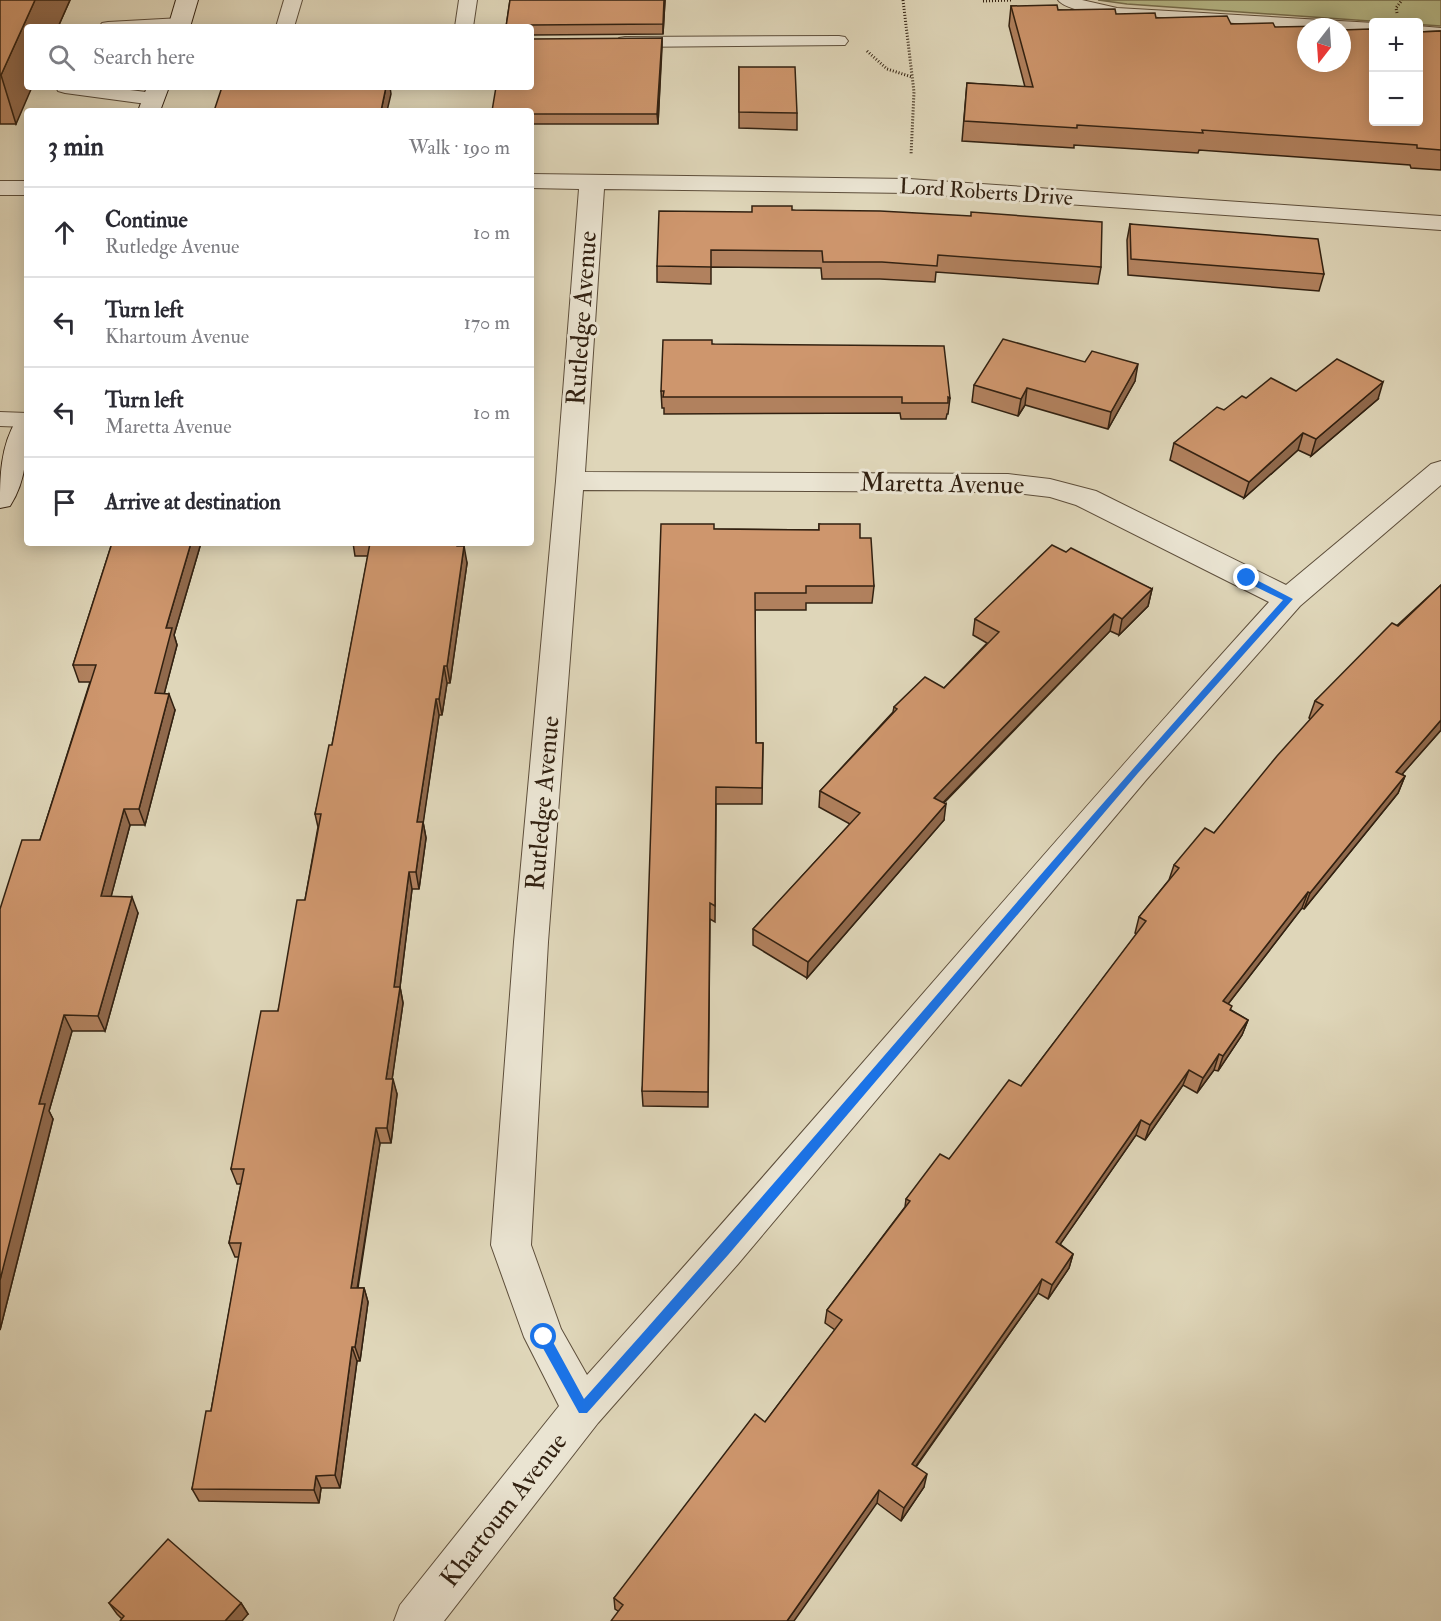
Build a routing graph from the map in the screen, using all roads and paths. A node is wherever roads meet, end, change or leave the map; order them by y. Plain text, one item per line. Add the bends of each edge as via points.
1 (187, 0) edge
2 (293, 0) edge
3 (468, 0) edge
4 (903, 0) edge
5 (1012, 0) edge
6 (1066, 0) edge
7 (983, 1) edge
8 (180, 24) edge
9 (286, 24) edge
10 (464, 24) edge
11 (1369, 28) edge
12 (1423, 31) edge
13 (1441, 33) edge
14 (839, 41) dead end
15 (602, 42) edge
16 (861, 47) dead end
17 (912, 77) junction
18 (87, 90) edge
19 (153, 99) edge
20 (534, 181) edge
21 (592, 182) junction
22 (909, 186) junction
23 (0, 188) edge
24 (24, 188) edge
25 (1441, 223) edge
26 (0, 419) edge
27 (24, 420) edge
28 (24, 433) edge
29 (1441, 470) edge
30 (570, 481) junction
31 (0, 499) edge
32 (1288, 599) junction
33 (583, 1409) junction
34 (416, 1621) edge

1 - 8 street
2 - 9 lane
3 - 10 lane
4 - 17 path
5 - 7 path
6 - 11 lane via 1091,9 1130,14
12 - 13 lane
14 - 15 lane
16 - 17 path via 887,69
17 - 22 path
18 - 19 lane
20 - 21 street, Lord Roberts Drive
21 - 22 street, Lord Roberts Drive
21 - 30 street, Rutledge Avenue
22 - 25 street, Lord Roberts Drive
23 - 24 street
26 - 27 lane
28 - 31 street
29 - 32 street, Khartoum Avenue
30 - 32 street, Maretta Avenue via 1008,483 1050,488 1121,513
30 - 33 street, Rutledge Avenue via 531,942 511,1245 544,1337
32 - 33 street, Khartoum Avenue
33 - 34 street, Khartoum Avenue

